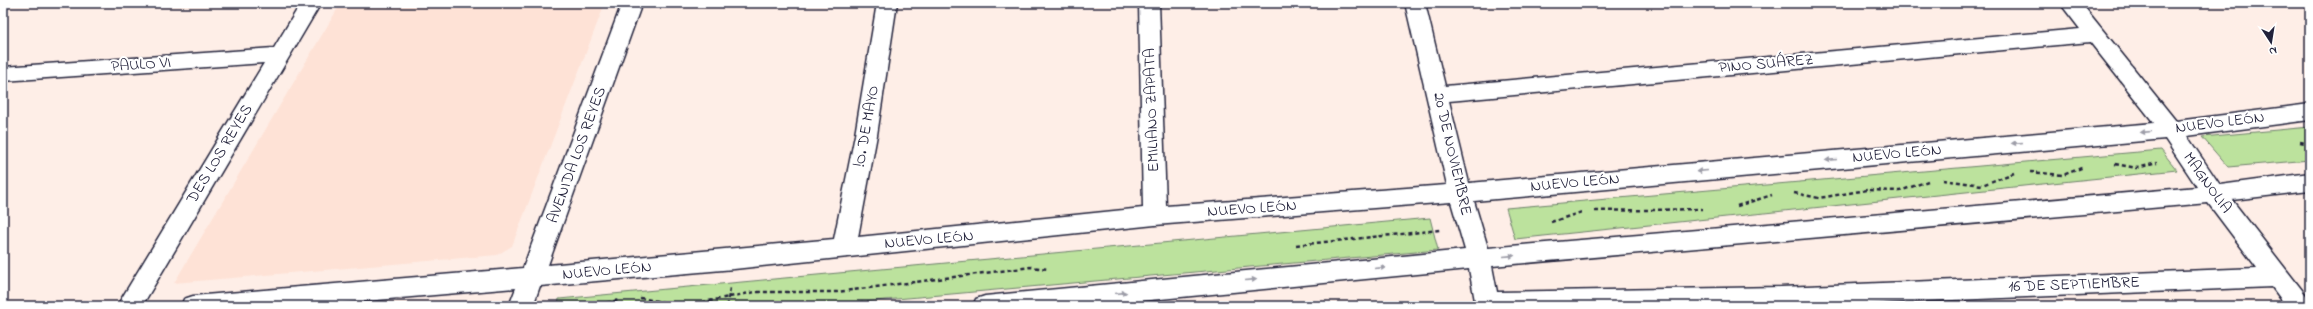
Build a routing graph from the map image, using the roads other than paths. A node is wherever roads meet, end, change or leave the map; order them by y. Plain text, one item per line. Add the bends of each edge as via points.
1 (311, 3) edge
2 (632, 3) edge
3 (887, 3) edge
4 (1150, 3) edge
5 (1415, 3) edge
6 (2070, 3) edge
7 (2094, 35) junction
8 (279, 55) junction
9 (3, 74) edge
10 (1438, 94) junction
11 (2310, 112) edge
12 (2171, 130) junction
13 (2310, 182) edge
14 (1460, 193) junction
15 (2214, 194) junction
16 (1155, 216) junction
17 (844, 248) junction
18 (1479, 258) junction
19 (2278, 277) junction
20 (532, 278) junction
21 (1487, 304) edge
22 (129, 306) edge
23 (194, 306) edge
24 (521, 306) edge
25 (985, 306) edge
26 (2300, 306) edge

1 - 8 street, DES LOS REYES
2 - 20 street, AVENIDA LOS REYES
3 - 17 street, !O. DE MAYO via 866,135
4 - 16 street, EMILIANO ZAPATA
5 - 10 street, 20 DE NOVIEMBRE
6 - 7 street, MAGNOLIA
7 - 10 street, PINO SUÁREZ
7 - 12 street, MAGNOLIA
8 - 9 street, PAULO VI
8 - 22 street, DES LOS REYES
10 - 14 street, 20 DE NOVIEMBRE
11 - 12 street, NUEVO LEÓN
12 -> 14 street, NUEVO LEÓN
12 - 15 street, MAGNOLIA
13 - 15 street
14 - 16 street, NUEVO LEÓN
14 - 18 street, 20 DE NOVIEMBRE
18 -> 15 street
15 - 19 street, MAGNOLIA
16 - 17 street, NUEVO LEÓN
17 - 20 street, NUEVO LEÓN
18 - 21 street, 20 DE NOVIEMBRE
25 -> 18 street
19 - 21 street, 16 DE SEPTIEMBRE via 1782,297
19 - 26 street, MAGNOLIA
20 - 23 street, NUEVO LEÓN
20 - 24 street, AVENIDA LOS REYES

